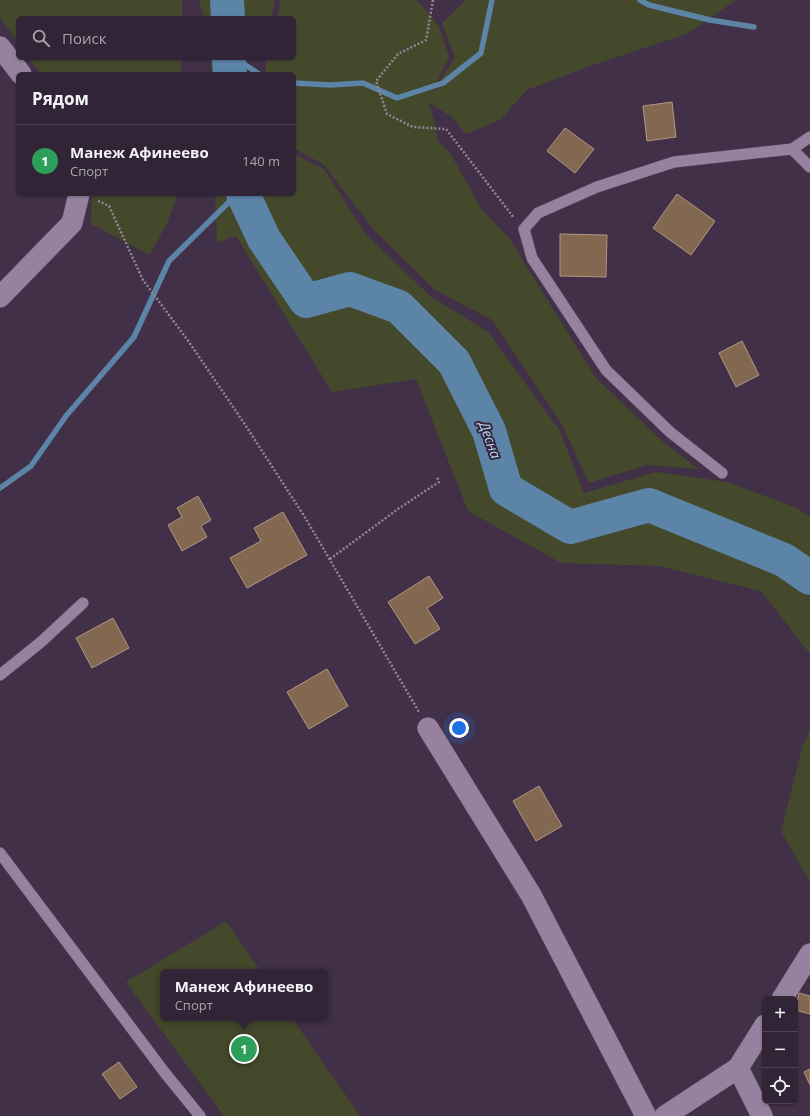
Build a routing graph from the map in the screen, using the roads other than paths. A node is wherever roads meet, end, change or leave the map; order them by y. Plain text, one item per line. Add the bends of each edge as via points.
1 (0, 47) edge
2 (19, 72) edge
3 (810, 137) edge
4 (792, 149) junction
5 (810, 167) edge
6 (88, 197) edge
7 (0, 297) edge
8 (722, 473) dead end
9 (83, 603) dead end
10 (0, 675) edge
11 (428, 728) road end
12 (0, 853) edge
13 (810, 954) edge
14 (784, 996) edge
15 (762, 1030) edge
16 (738, 1068) junction
17 (200, 1116) edge
18 (646, 1116) edge
19 (665, 1116) edge
20 (762, 1116) edge

1 - 2 street
3 - 4 lane
4 - 5 lane
4 - 8 lane via 674,162 597,187 538,213 524,229 532,258 606,370 670,432
6 - 7 street via 72,223
9 - 10 lane
11 - 18 street via 531,895
12 - 17 lane
13 - 14 street
15 - 16 street
16 - 19 street
16 - 20 street

